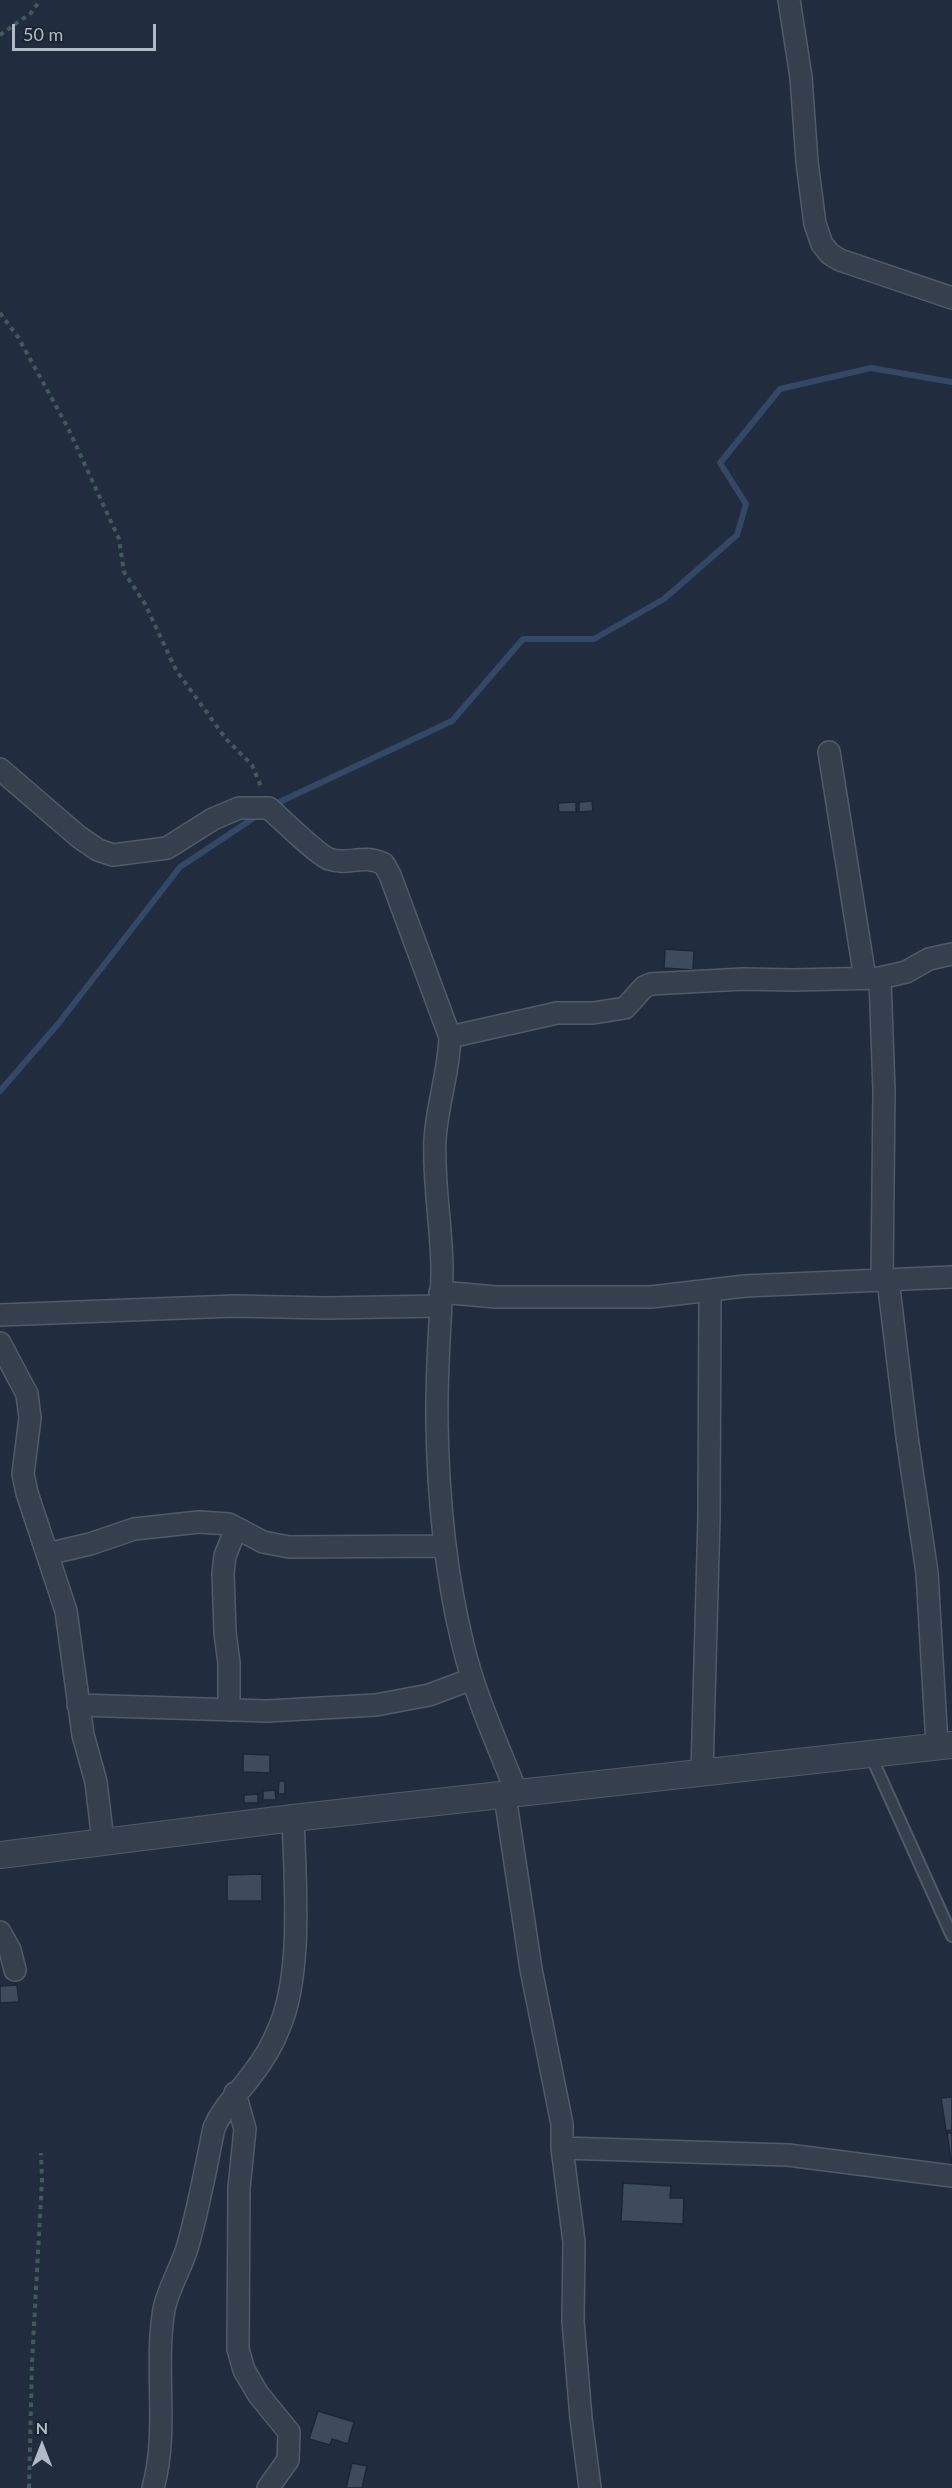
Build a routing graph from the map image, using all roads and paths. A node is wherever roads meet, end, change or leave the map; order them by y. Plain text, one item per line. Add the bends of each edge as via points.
1 (40, 0) edge
2 (789, 0) edge
3 (0, 35) edge
4 (952, 298) edge
5 (0, 313) edge
6 (829, 752) dead end
7 (0, 769) edge
8 (269, 808) junction
9 (952, 954) edge
10 (873, 978) junction
11 (450, 1037) junction
12 (952, 1277) edge
13 (885, 1280) junction
14 (710, 1291) junction
15 (440, 1299) junction
16 (0, 1315) edge
17 (0, 1343) edge
18 (236, 1528) junction
19 (445, 1546) junction
20 (47, 1554) junction
21 (472, 1679) junction
22 (78, 1706) junction
23 (229, 1710) junction
24 (944, 1745) edge
25 (870, 1754) junction
26 (702, 1772) junction
27 (511, 1795) junction
28 (293, 1818) junction
29 (104, 1841) junction
30 (0, 1855) edge
31 (0, 1932) edge
32 (952, 1936) edge
33 (15, 1970) dead end
34 (236, 2093) junction
35 (562, 2148) junction
36 (41, 2153) dead end
37 (952, 2176) edge
38 (29, 2488) edge
39 (153, 2488) edge
40 (268, 2488) edge
41 (590, 2488) edge

1 - 3 path via 31,14
2 - 4 street via 801,77 815,224 822,244 840,260
5 - 8 path via 18,337 79,449 119,539 124,572 145,604 176,670 226,739 252,765
6 - 10 street
7 - 8 street via 79,837 113,855 167,848 213,819 239,808
8 - 11 street via 328,859 346,862 367,858 384,864
9 - 10 street via 929,959 906,972
10 - 11 street via 651,984 625,1008 557,1013
10 - 13 street via 884,1091
11 - 15 street via 435,1142
12 - 13 street
13 - 14 street
13 - 24 street via 927,1573
14 - 15 street via 651,1297
14 - 26 street
15 - 16 street via 326,1308 234,1306
15 - 19 street via 436,1419
17 - 20 street via 27,1394 30,1418 23,1474
18 - 19 street via 263,1542 289,1547
18 - 20 street via 229,1524 172,1523 134,1529
18 - 23 street via 223,1573
19 - 21 street
20 - 22 street via 66,1611
21 - 23 street via 429,1695 376,1704
21 - 27 street
22 - 23 street
22 - 29 street via 96,1782
24 - 25 street
25 - 26 street
25 - 32 lane
26 - 27 street
27 - 28 street
27 - 35 street via 531,1969 562,2124
28 - 29 street
28 - 34 street via 296,1905 291,1989 279,2028 251,2076
29 - 30 street
31 - 33 street
34 - 39 street via 214,2128 187,2248 172,2280 165,2308 159,2464
34 - 40 street via 245,2129 239,2188 238,2349 244,2370 258,2394 289,2433 288,2460
35 - 37 street via 788,2155
35 - 41 street via 574,2242 573,2321
36 - 38 path

